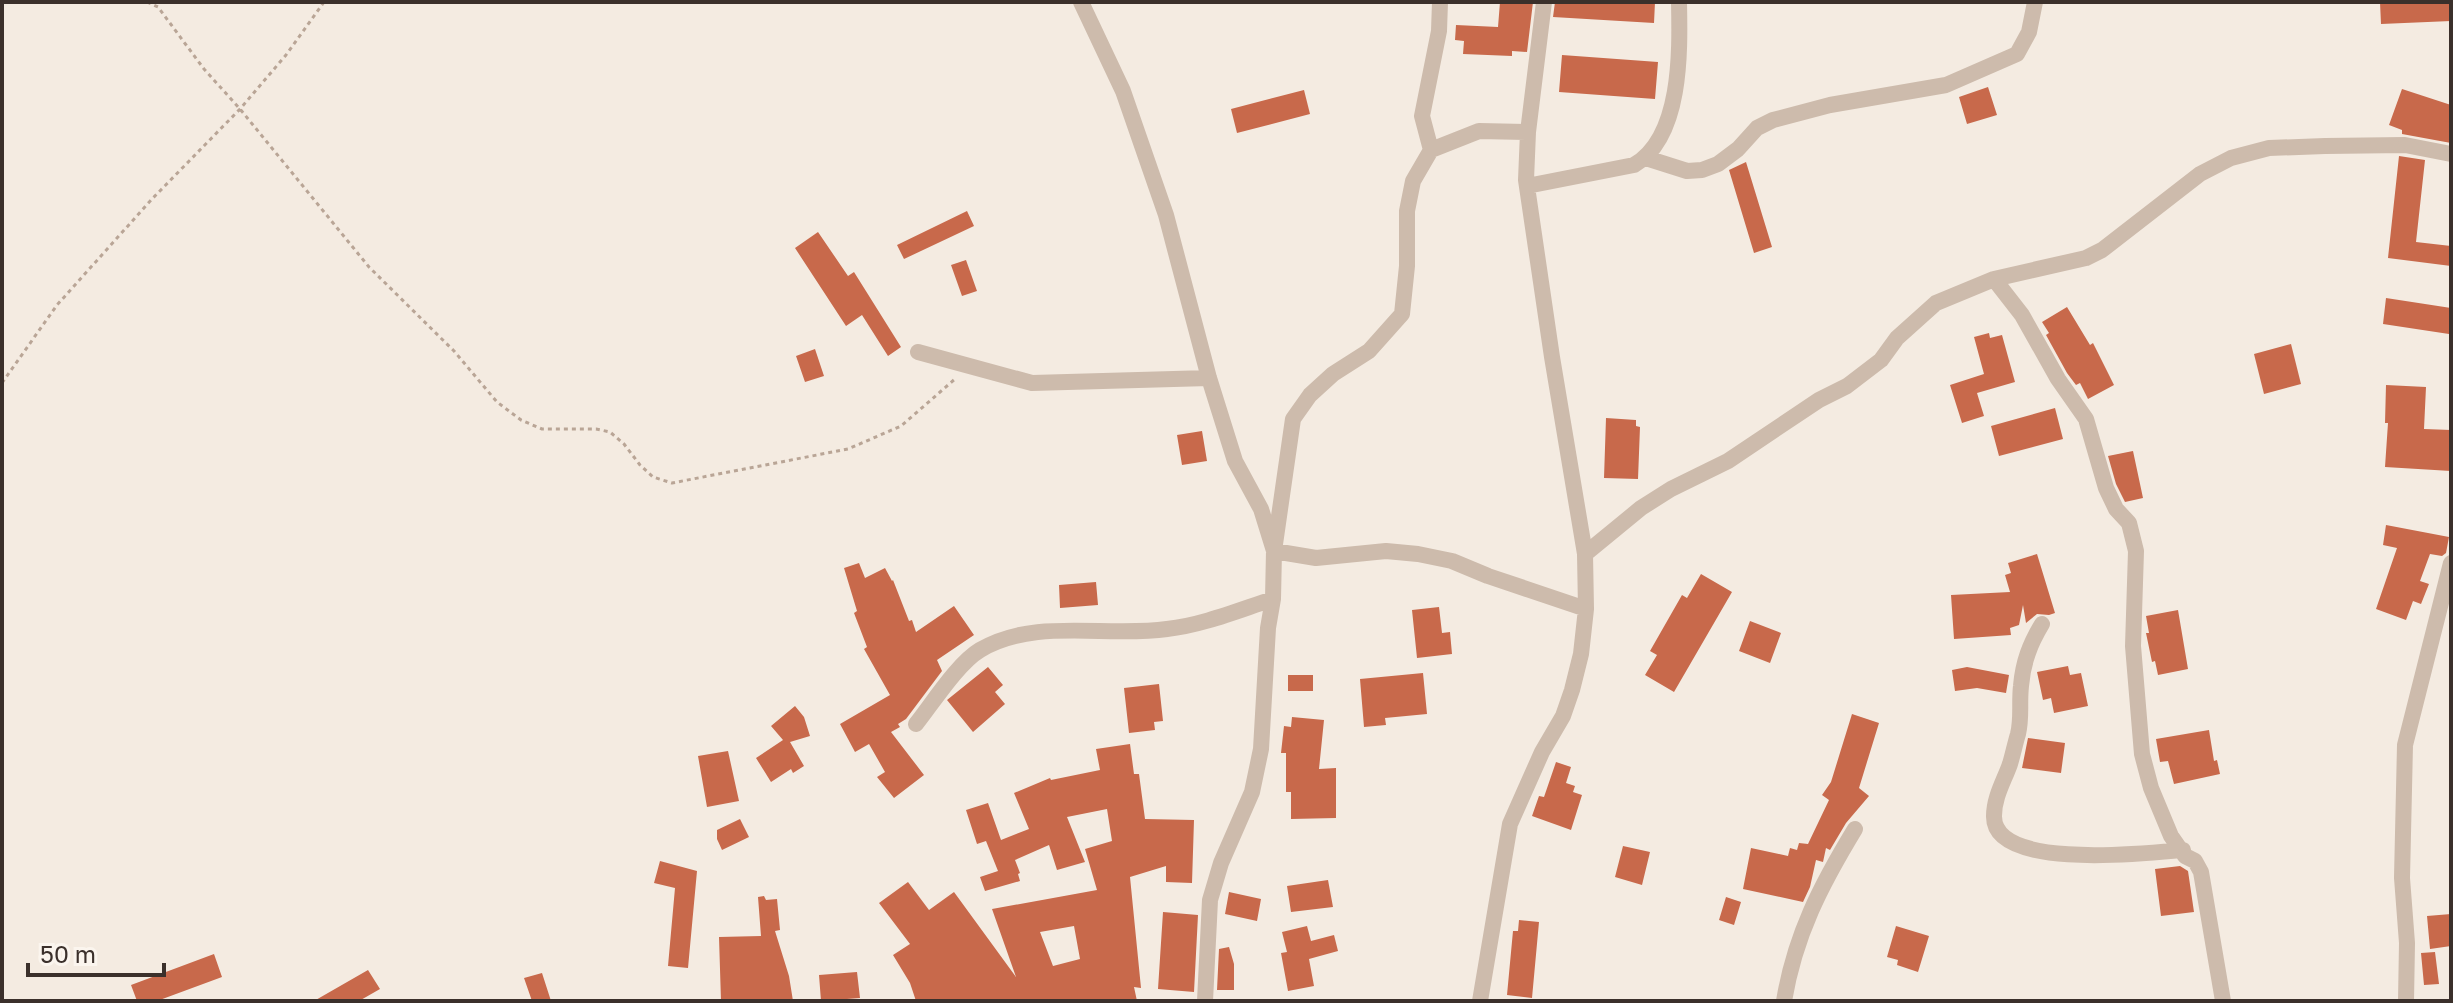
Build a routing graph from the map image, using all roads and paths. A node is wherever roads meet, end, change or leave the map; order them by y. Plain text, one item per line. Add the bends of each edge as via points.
1 (147, 2) edge
2 (324, 2) edge
3 (1081, 2) edge
4 (1440, 2) edge
5 (1544, 2) edge
6 (1679, 2) edge
7 (2035, 2) edge
8 (240, 109) junction
9 (1528, 132) junction
10 (1431, 150) junction
11 (2451, 154) edge
12 (1646, 158) junction
13 (1527, 186) junction
14 (1994, 279) junction
15 (918, 352) dead end
16 (969, 366) junction
17 (1209, 378) junction
18 (2, 383) edge
19 (1274, 551) junction
20 (1585, 554) junction
21 (2451, 563) edge
22 (1273, 599) junction
23 (1586, 609) junction
24 (2042, 624) dead end
25 (916, 724) dead end
26 (1855, 829) dead end
27 (2183, 850) junction
28 (1205, 1001) edge
29 (1480, 1001) edge
30 (1784, 1001) edge
31 (2223, 1001) edge
32 (2406, 1001) edge

1 - 8 path via 158,7
2 - 8 path
3 - 17 street via 1123,91 1161,201
4 - 10 street via 1422,116
5 - 9 street
6 - 12 street via 1678,71 1666,124
7 - 12 street via 2029,32 2017,54 1946,85 1773,120 1718,164 1702,170 1687,171
8 - 16 path via 369,267 497,402 542,429 610,432 653,477 672,483 848,449 901,426
8 - 18 path via 57,305
9 - 10 street via 1479,131
9 - 13 street
10 - 19 street via 1413,181 1407,211 1402,314 1369,351 1310,395 1293,419
11 - 14 street via 2405,145 2325,146 2269,148 2231,158 2200,174 2102,250
12 - 13 street via 1634,165
13 - 20 street
14 - 20 street via 1936,303 1881,360 1847,386 1641,508
14 - 27 street via 2086,419 2106,488 2129,523 2136,551 2133,646 2142,754 2171,836
15 - 16 street
16 - 17 street via 1032,383
17 - 19 street via 1235,461 1261,509
19 - 22 street
19 - 23 street via 1316,558 1386,551 1418,554
20 - 23 street
21 - 32 street via 2405,745
22 - 25 street via 1164,630 1066,630 998,642 966,661
22 - 28 street via 1261,749 1252,792 1210,900
23 - 29 street via 1568,703 1510,824
24 - 27 street via 2027,647 2021,722 1997,796 1993,819 2003,837 2061,855
26 - 30 street via 1803,929
27 - 31 street via 2201,872

